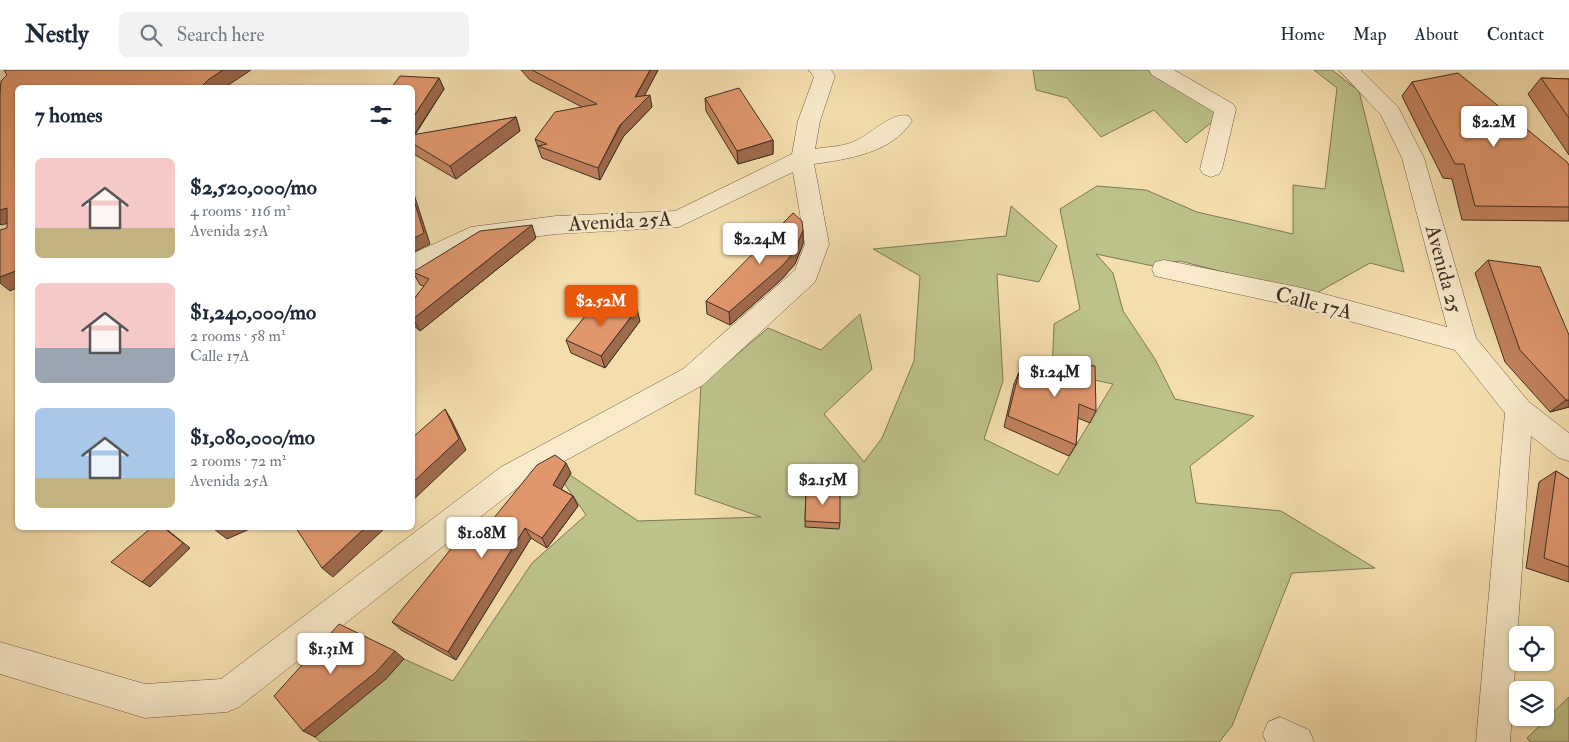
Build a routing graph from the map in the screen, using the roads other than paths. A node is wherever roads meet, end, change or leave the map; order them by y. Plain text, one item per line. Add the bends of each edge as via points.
1 (819, 70) edge
2 (1159, 70) edge
3 (1349, 70) edge
4 (901, 121) dead end
5 (802, 158) junction
6 (1211, 169) dead end
7 (415, 264) edge
8 (1164, 268) dead end
9 (1464, 342) junction
10 (1519, 410) junction
11 (1569, 449) edge
12 (0, 658) edge
13 (1493, 742) edge

1 - 5 street via 824,76 809,121
2 - 6 street via 1225,109
3 - 9 street, Avenida 25 via 1390,112 1413,158
4 - 5 street, Avenida 25A via 874,142 852,151
5 - 7 street, Avenida 25A via 679,219 556,225 471,236
5 - 12 street via 817,244 806,275 693,377 511,476 227,695 145,701
8 - 9 street, Calle 17A via 1302,298
9 - 10 street, Avenida 25
10 - 11 street, Avenida 25
10 - 13 street

